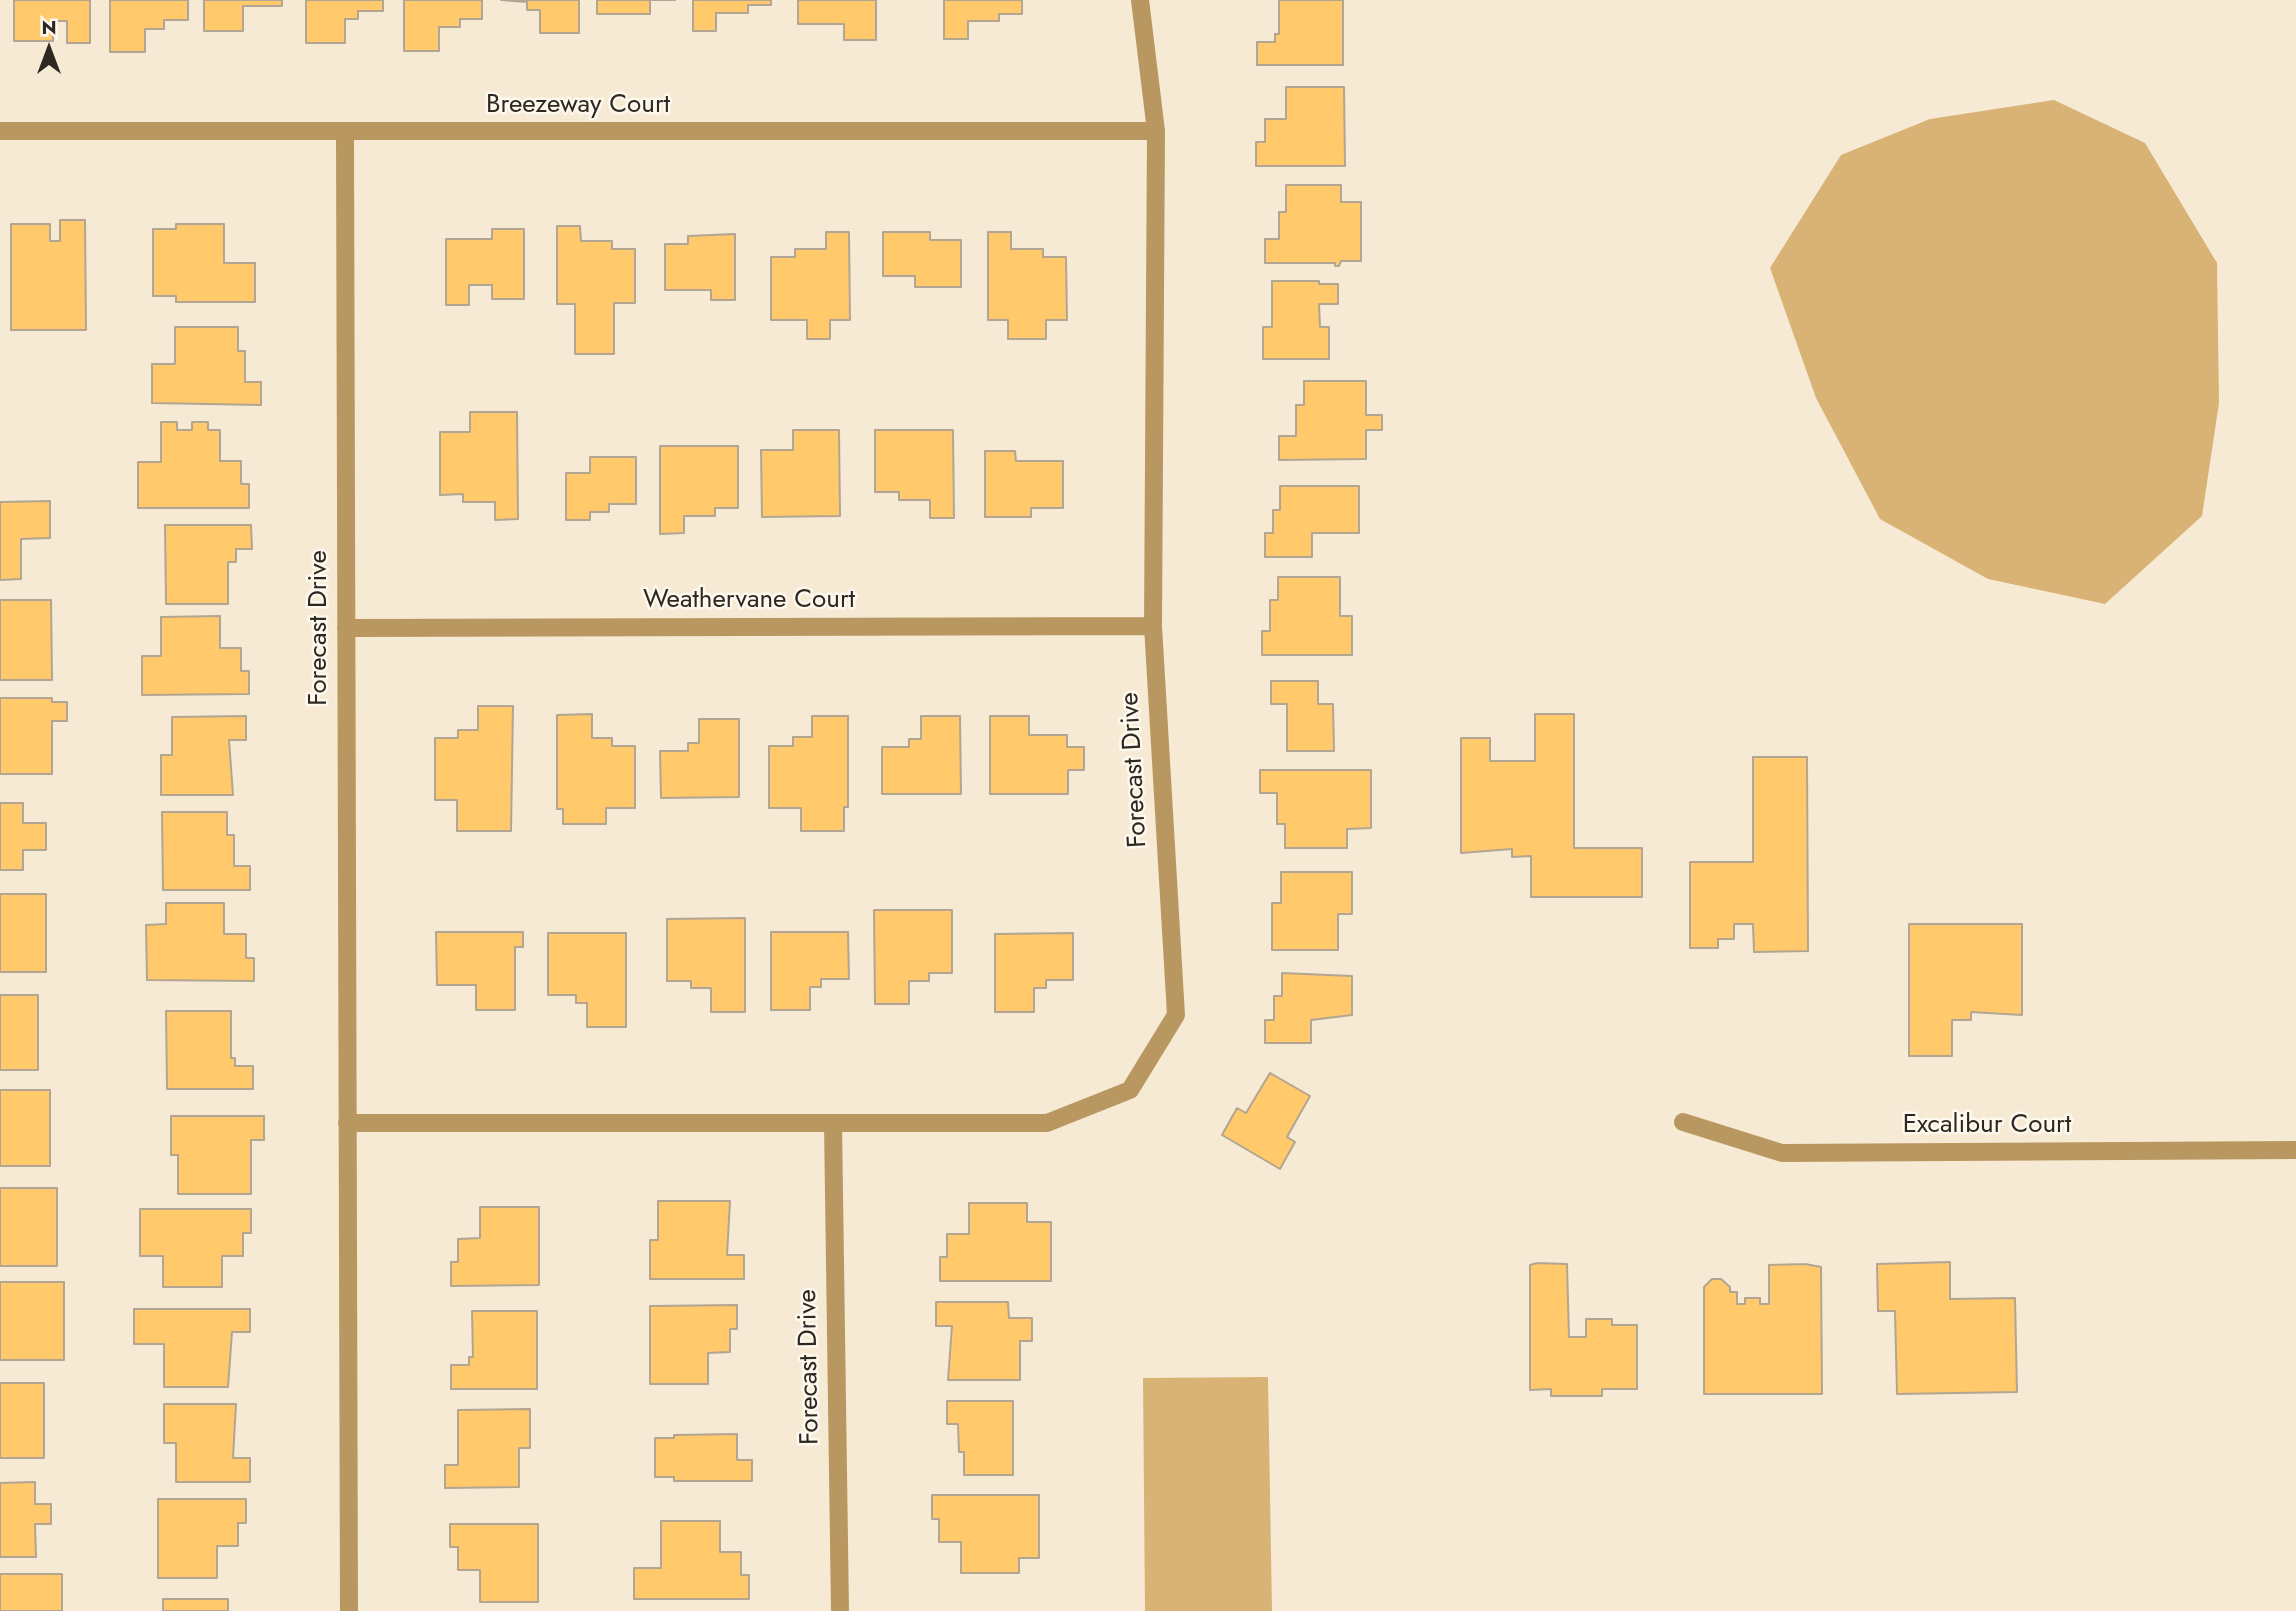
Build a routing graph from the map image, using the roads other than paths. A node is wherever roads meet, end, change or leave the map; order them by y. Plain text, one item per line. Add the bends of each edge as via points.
1 (1140, 0) edge
2 (0, 131) edge
3 (1156, 131) junction
4 (345, 133) junction
5 (1153, 626) junction
6 (346, 628) junction
7 (833, 1122) junction
8 (1684, 1122) dead end
9 (347, 1123) junction
10 (2296, 1150) edge
11 (349, 1611) edge
12 (840, 1611) edge

1 - 3 street, Forecast Drive
2 - 4 street, Breezeway Court
3 - 4 street, Breezeway Court
3 - 5 street, Forecast Drive
4 - 6 street, Forecast Drive
5 - 6 street, Weathervane Court
5 - 7 street, Forecast Drive via 1176,1015 1130,1090 1047,1122
6 - 9 street, Forecast Drive
7 - 9 street, Forecast Drive
7 - 12 street, Forecast Drive
8 - 10 street, Excalibur Court via 1782,1153
9 - 11 street, Forecast Drive

